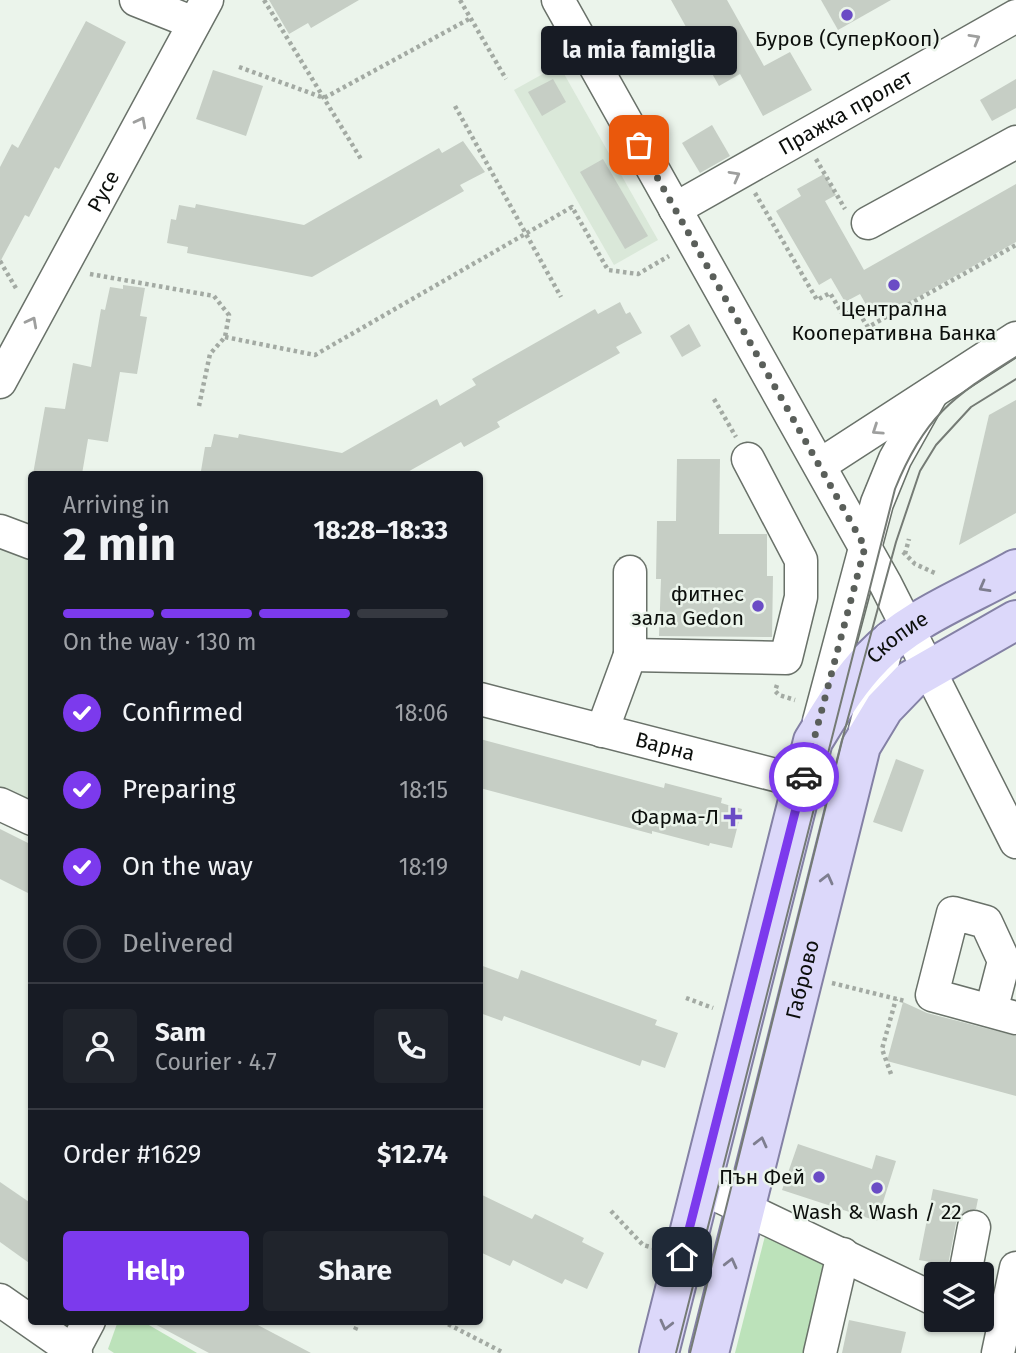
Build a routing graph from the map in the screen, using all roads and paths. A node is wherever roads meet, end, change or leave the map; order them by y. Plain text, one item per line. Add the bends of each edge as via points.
1 (136, 0) edge
2 (264, 0) edge
3 (460, 0) edge
4 (558, 0) edge
5 (200, 11) edge
6 (1016, 16) edge
7 (471, 18) junction
8 (239, 67) dead end
9 (506, 79) dead end
10 (324, 99) junction
11 (455, 106) dead end
12 (803, 137) junction
13 (1016, 142) edge
14 (361, 159) dead end
15 (760, 202) dead end
16 (675, 209) junction
17 (868, 223) joint
18 (525, 234) junction
19 (694, 241) junction
20 (1016, 245) edge
21 (61, 270) junction
22 (561, 297) dead end
23 (225, 337) junction
24 (1016, 338) edge
25 (0, 382) edge
26 (932, 393) junction
27 (714, 399) dead end
28 (199, 406) dead end
29 (748, 459) joint
30 (820, 465) junction
31 (0, 531) edge
32 (909, 539) dead end
33 (28, 542) edge
34 (865, 547) junction
35 (1016, 569) edge
36 (630, 572) dead end
37 (936, 574) dead end
38 (1016, 620) edge
39 (897, 626) junction
40 (630, 654) junction
41 (929, 668) junction
42 (483, 700) edge
43 (602, 731) junction
44 (813, 741) junction
45 (861, 747) junction
46 (803, 783) junction
47 (849, 794) junction
48 (0, 804) edge
49 (28, 817) edge
50 (1016, 842) edge
51 (821, 980) dead end
52 (932, 995) junction
53 (686, 998) dead end
54 (896, 999) junction
55 (713, 1008) dead end
56 (1004, 1015) edge
57 (891, 1074) dead end
58 (700, 1187) junction
59 (744, 1208) junction
60 (611, 1211) dead end
61 (974, 1227) dead end
62 (654, 1248) dead end
63 (843, 1254) junction
64 (967, 1262) edge
65 (1016, 1269) edge
66 (924, 1294) edge
67 (0, 1300) edge
68 (28, 1320) edge
69 (36, 1325) edge
70 (87, 1325) edge
71 (357, 1325) edge
72 (450, 1325) edge
73 (355, 1330) dead end
74 (999, 1334) edge
75 (74, 1352) edge
76 (504, 1353) edge
77 (659, 1353) edge
78 (709, 1353) edge
79 (820, 1353) edge

1 - 5 street
2 - 10 path
3 - 7 path
4 - 16 street
21 -> 5 street, Русе
12 -> 6 street, Пражка пролет
7 - 9 path
7 - 10 path
8 - 10 path
10 - 14 path
11 - 18 path
16 -> 12 street, Пражка пролет
12 - 17 path via 858,230
13 - 17 street
15 - 20 path via 817,300 830,293 843,316 857,310 868,327
16 - 19 street
18 - 19 path via 572,207 608,270 638,274
18 - 22 path
18 - 23 path via 315,355
19 - 30 street
21 - 23 path via 214,296 229,315
25 -> 21 street, Русе
23 - 28 path via 210,354
24 - 26 street
26 -> 30 street
26 - 34 street via 895,459
27 - 29 path
29 - 40 street via 801,560 801,597 786,657
30 - 34 street
31 - 33 street
32 - 37 path via 904,553
34 - 39 street
34 - 44 street
35 -> 39 main road, Скопие
36 - 40 street
38 - 41 main road, Скопие
39 - 41 street
39 - 44 main road, Скопие via 850,684
39 - 45 street, Габрово
40 - 43 street
41 - 45 main road, Скопие via 896,694
41 - 50 street
42 - 43 street, Варна
43 - 46 street, Варна
44 - 46 main road
45 - 47 main road, Габрово
46 - 47 street, Варна
46 - 58 main road
59 -> 47 main road, Габрово
48 - 49 street
51 - 54 path
52 - 54 path
52 - 56 street
52 - 56 street via 953,913 986,922 1004,961
53 - 55 path
54 - 57 path via 882,1049
58 - 59 street
58 -> 77 main road
59 - 63 street
78 -> 59 main road, Габрово
60 - 62 path via 643,1245
61 - 64 street
63 - 66 street
63 - 79 street
65 - 74 street
67 - 68 street
69 - 75 street
70 - 75 street
71 - 73 path
72 - 76 path

